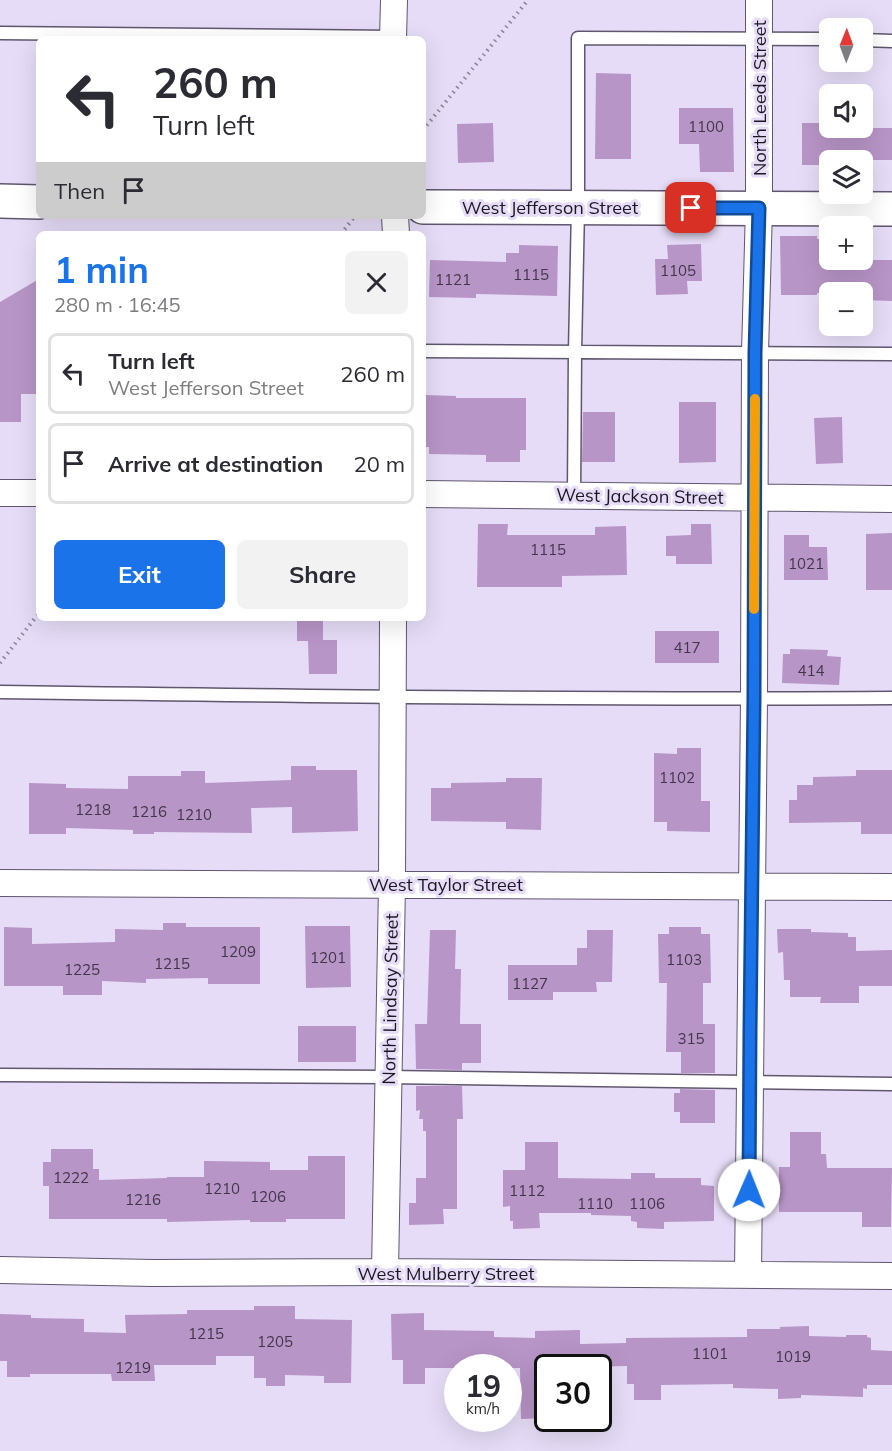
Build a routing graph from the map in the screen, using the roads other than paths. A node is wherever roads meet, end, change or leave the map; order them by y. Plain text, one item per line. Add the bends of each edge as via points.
1 (394, 0) edge
2 (759, 0) edge
3 (0, 33) edge
4 (321, 36) edge
5 (393, 36) edge
6 (760, 38) junction
7 (819, 39) edge
8 (873, 40) edge
9 (892, 41) edge
10 (0, 201) edge
11 (36, 202) edge
12 (426, 207) edge
13 (578, 207) junction
14 (759, 208) junction
15 (892, 209) edge
16 (426, 351) edge
17 (575, 352) junction
18 (755, 353) junction
19 (892, 354) edge
20 (0, 493) edge
21 (36, 493) edge
22 (426, 494) edge
23 (574, 495) junction
24 (754, 498) junction
25 (892, 499) edge
26 (393, 621) edge
27 (0, 692) edge
28 (393, 698) junction
29 (892, 698) edge
30 (754, 699) junction
31 (0, 883) edge
32 (392, 884) junction
33 (752, 885) junction
34 (892, 887) edge
35 (0, 1076) edge
36 (388, 1077) junction
37 (750, 1082) junction
38 (892, 1084) edge
39 (0, 1270) edge
40 (385, 1272) junction
41 (748, 1275) junction
42 (892, 1276) edge

1 - 5 street
2 - 6 street, North Leeds Street
3 - 4 lane
6 - 7 lane
6 - 13 lane via 578,38
6 - 14 street, North Leeds Street
8 - 9 lane
10 - 11 street
12 - 13 street, West Jefferson Street
13 - 14 street, West Jefferson Street
13 - 17 lane
14 - 15 street, West Jefferson Street
14 - 18 street, North Leeds Street
16 - 17 lane
17 - 18 lane
17 - 23 lane
18 - 19 lane
18 - 24 street, North Leeds Street
20 - 21 street
22 - 23 street, West Jackson Street
23 - 24 street, West Jackson Street
24 - 25 street, West Jackson Street
24 - 30 street, North Leeds Street
26 - 28 street, North Lindsay Street
27 - 28 lane
28 - 30 lane
28 - 32 street, North Lindsay Street
29 - 30 lane
30 - 33 street, North Leeds Street
31 - 32 street, West Taylor Street
32 - 33 street, West Taylor Street
32 - 36 street, North Lindsay Street
33 - 34 street, West Taylor Street
33 - 37 street, North Leeds Street
35 - 36 lane
36 - 37 lane
36 - 40 street, North Lindsay Street
37 - 38 lane
37 - 41 street, North Leeds Street
39 - 40 street, West Mulberry Street
40 - 41 street, West Mulberry Street
41 - 42 street, West Mulberry Street

